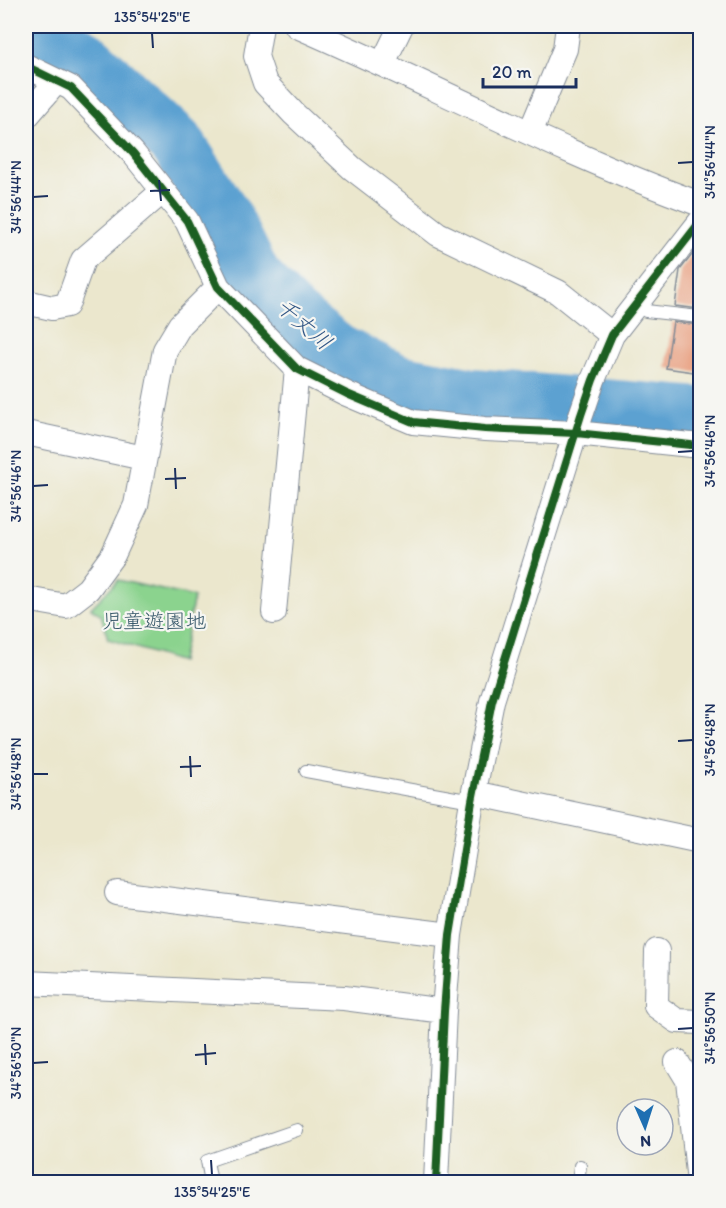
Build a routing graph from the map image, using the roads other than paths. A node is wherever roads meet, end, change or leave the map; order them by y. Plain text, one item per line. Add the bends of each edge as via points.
1 (261, 26) edge
2 (297, 26) edge
3 (402, 26) edge
4 (568, 26) edge
5 (383, 63) junction
6 (26, 66) edge
7 (57, 81) junction
8 (26, 117) edge
9 (530, 133) junction
10 (163, 191) junction
11 (700, 204) edge
12 (700, 222) edge
13 (218, 287) junction
14 (26, 302) edge
15 (636, 304) junction
16 (699, 317) dead end
17 (612, 335) junction
18 (297, 369) junction
19 (579, 424) junction
20 (26, 433) edge
21 (700, 446) edge
22 (144, 458) junction
23 (26, 599) edge
24 (274, 612) dead end
25 (306, 771) dead end
26 (473, 797) junction
27 (700, 841) edge
28 (117, 893) dead end
29 (450, 934) junction
30 (657, 951) dead end
31 (26, 983) edge
32 (444, 1011) junction
33 (700, 1022) edge
34 (677, 1062) dead end
35 (297, 1130) dead end
36 (580, 1166) dead end
37 (211, 1182) edge
38 (436, 1182) edge
39 (578, 1182) edge
40 (699, 1182) edge

1 - 17 street via 256,56 265,83 352,168 438,234 558,292
2 - 5 street
3 - 5 street
4 - 9 street via 565,49
5 - 9 street
6 - 7 street
7 - 8 street
7 - 10 street via 79,96
9 - 11 street
10 - 13 street via 188,221
10 - 14 street via 83,260 67,305 52,308
12 - 15 street
13 - 18 street
13 - 22 street via 180,325 165,350
15 - 16 lane via 646,311
15 - 17 street
17 - 19 street
18 - 19 street via 413,422 485,429
18 - 24 street
19 - 21 street
19 - 26 street via 492,701
20 - 22 street
22 - 23 street via 136,505 113,555 88,589 66,606
25 - 26 lane
26 - 27 street
26 - 29 street
28 - 29 street
29 - 32 street
30 - 33 street via 656,1006 677,1021
31 - 32 street via 344,998
32 - 38 street
34 - 40 street via 688,1080
35 - 37 lane via 207,1161
36 - 39 lane

